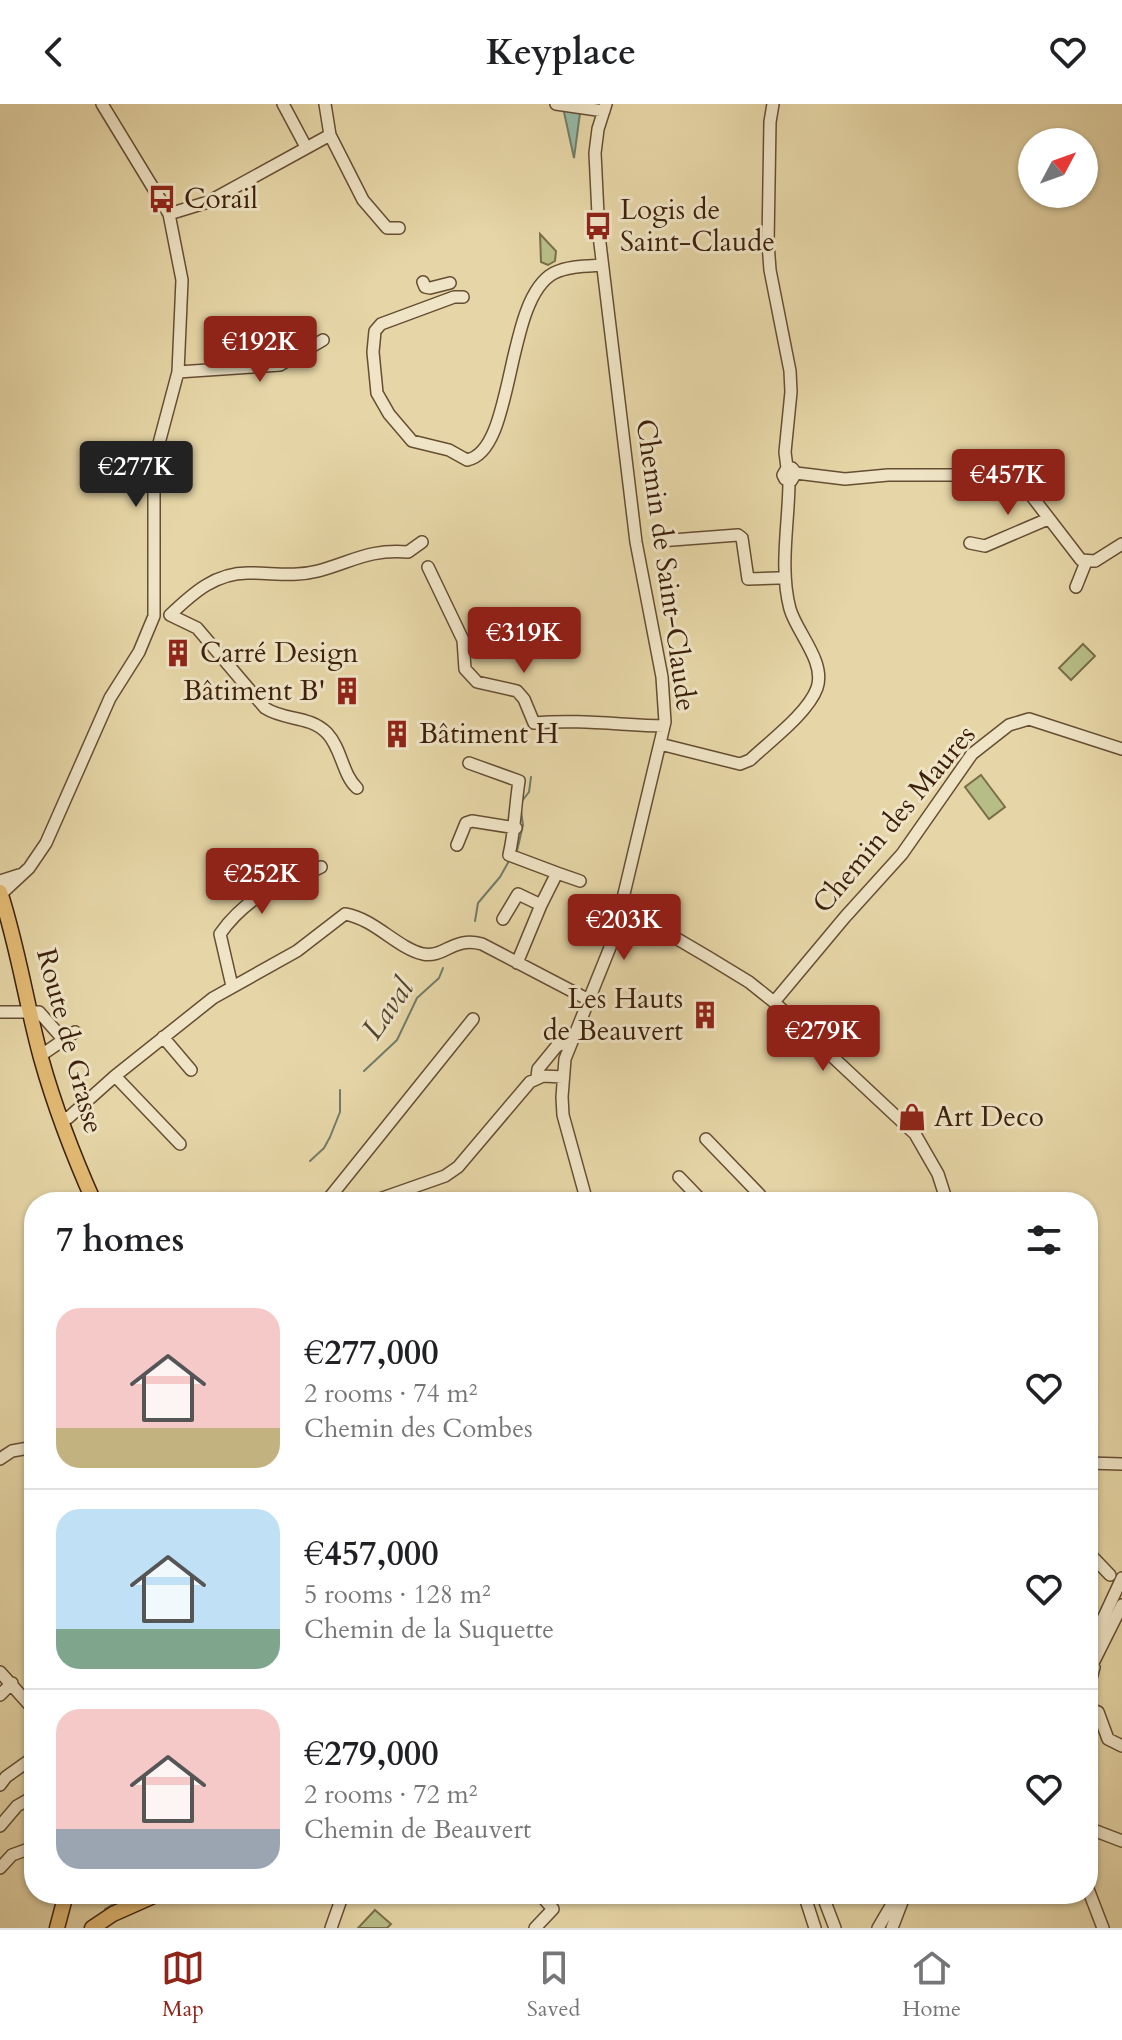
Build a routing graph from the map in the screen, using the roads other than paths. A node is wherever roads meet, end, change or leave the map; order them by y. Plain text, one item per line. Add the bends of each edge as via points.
1 (102, 104) edge
2 (283, 104) edge
3 (325, 104) edge
4 (558, 104) edge
5 (773, 104) edge
6 (601, 108) edge
7 (330, 135) junction
8 (306, 147) junction
9 (169, 214) junction
10 (399, 228) dead end
11 (602, 265) junction
12 (423, 282) dead end
13 (450, 283) dead end
14 (463, 297) dead end
15 (323, 340) dead end
16 (178, 372) junction
17 (791, 474) junction
18 (1048, 519) junction
19 (659, 541) dead end
20 (422, 542) dead end
21 (970, 543) dead end
22 (1122, 544) edge
23 (1086, 562) junction
24 (428, 567) dead end
25 (778, 578) dead end
26 (1076, 587) dead end
27 (664, 726) junction
28 (660, 744) junction
29 (1122, 749) edge
30 (469, 763) dead end
31 (357, 788) dead end
32 (516, 828) junction
33 (457, 845) dead end
34 (321, 867) dead end
35 (23, 873) junction
36 (557, 873) junction
37 (0, 881) edge
38 (580, 881) dead end
39 (0, 893) edge
40 (541, 905) junction
41 (619, 911) junction
42 (503, 919) dead end
43 (517, 963) junction
44 (232, 986) junction
45 (589, 1000) junction
46 (774, 1002) junction
47 (0, 1012) edge
48 (23, 1012) junction
49 (473, 1019) dead end
50 (75, 1032) dead end
51 (163, 1037) junction
52 (63, 1039) junction
53 (569, 1045) junction
54 (40, 1056) junction
55 (191, 1070) dead end
56 (115, 1076) junction
57 (537, 1077) junction
58 (563, 1077) junction
59 (59, 1116) junction
60 (706, 1139) dead end
61 (180, 1144) dead end
62 (679, 1177) dead end
63 (90, 1192) edge
64 (334, 1192) edge
65 (399, 1192) edge
66 (584, 1192) edge
67 (693, 1192) edge
68 (757, 1192) edge
69 (944, 1192) edge
70 (24, 1449) edge
71 (0, 1459) edge
72 (1098, 1463) edge
73 (1122, 1464) edge
74 (1098, 1561) edge
75 (1116, 1576) edge
76 (1122, 1605) edge
77 (1098, 1624) edge
78 (1098, 1655) edge
79 (0, 1672) edge
80 (12, 1683) junction
81 (0, 1695) edge
82 (24, 1698) edge
83 (1098, 1712) edge
84 (1122, 1746) edge
85 (24, 1764) edge
86 (0, 1785) edge
87 (24, 1802) edge
88 (0, 1826) edge
89 (1098, 1832) edge
90 (1122, 1841) edge
91 (24, 1851) edge
92 (0, 1868) edge
93 (63, 1904) edge
94 (136, 1904) edge
95 (339, 1904) edge
96 (549, 1904) edge
97 (807, 1904) edge
98 (824, 1904) edge
99 (892, 1904) edge
100 (901, 1904) edge
101 (1094, 1904) edge
102 (113, 1914) junction
103 (57, 1927) edge
104 (83, 1928) edge
105 (92, 1928) edge
106 (331, 1928) edge
107 (535, 1928) edge
108 (815, 1928) edge
109 (835, 1928) edge
110 (878, 1928) edge
111 (892, 1928) edge
112 (1103, 1928) edge

1 - 9 street
2 - 8 street
3 - 7 street
4 - 6 street, Chemin de Saint-Claude
5 - 17 street via 768,243 790,371 785,452
6 - 11 street, Chemin de Saint-Claude via 594,167
7 - 8 street
7 - 10 street via 363,200 387,228
8 - 9 street via 208,202
9 - 16 street via 182,280
11 - 14 street via 567,268 551,274 541,286 514,350 489,445 467,460 412,441 377,393 373,352 381,324
11 - 27 street, Chemin de Saint-Claude via 636,542 662,677
12 - 13 street via 430,288
15 - 16 street via 280,365
16 - 35 street via 154,462 154,616 110,698 46,843
17 - 18 street via 1006,478 1024,486
17 - 28 street via 786,578 797,628 816,664 816,691 750,760 740,764
18 - 21 street via 985,546
18 - 23 street
19 - 25 street via 738,535 748,579
20 - 31 street via 408,552 361,555 299,575 236,574 202,586 170,615 197,628 265,708 277,716 317,724 329,735
22 - 23 street
23 - 26 street
24 - 27 street via 463,640 465,669 477,682 517,691 534,723
27 - 28 street, Chemin de Saint-Claude
28 - 41 street, Chemin de Saint-Claude
29 - 46 street, Chemin des Maures via 1029,719 1017,720 991,737 972,754 902,854
30 - 32 street via 519,781
32 - 33 street via 472,821 466,823
32 - 36 street via 509,855
34 - 44 street via 264,893 227,924 220,934
35 - 37 street
35 - 39 street
36 - 38 street
36 - 40 street
39 - 48 main road, Route de Grasse via 21,961
40 - 42 street via 518,894
40 - 43 street
41 - 45 street, Chemin de Saint-Claude via 607,961
41 - 46 street via 708,957
43 - 44 street via 468,940 420,954 358,916 345,914 297,951
43 - 45 street
44 - 51 street
45 - 53 street, Chemin de Saint-Claude
46 - 69 street via 915,1134
47 - 48 street
48 - 52 street via 44,1015
48 - 54 main road, Route de Grasse
49 - 64 street
50 - 52 street
51 - 55 street
51 - 56 street
52 - 54 street
53 - 57 street via 556,1047
53 - 58 street, Chemin de Saint-Claude
54 - 59 main road, Route de Grasse
56 - 59 street via 93,1096 62,1108
56 - 61 street
57 - 58 street
57 - 65 street via 458,1167
58 - 66 street, Chemin de Saint-Claude via 565,1124
59 - 63 main road, Route de Grasse
60 - 68 street
62 - 67 street
70 - 71 street
72 - 73 street
74 - 75 street
75 - 77 street
76 - 78 street
79 - 80 street
80 - 81 street
80 - 82 street
83 - 84 street via 1108,1739
85 - 86 street
87 - 88 street
89 - 90 street
91 - 92 street
93 - 103 main road
94 - 102 main road
95 - 106 street
96 - 107 street via 553,1909
97 - 108 street
98 - 109 street
99 - 110 street
100 - 111 street
101 - 112 street
102 - 104 main road
102 - 105 main road

